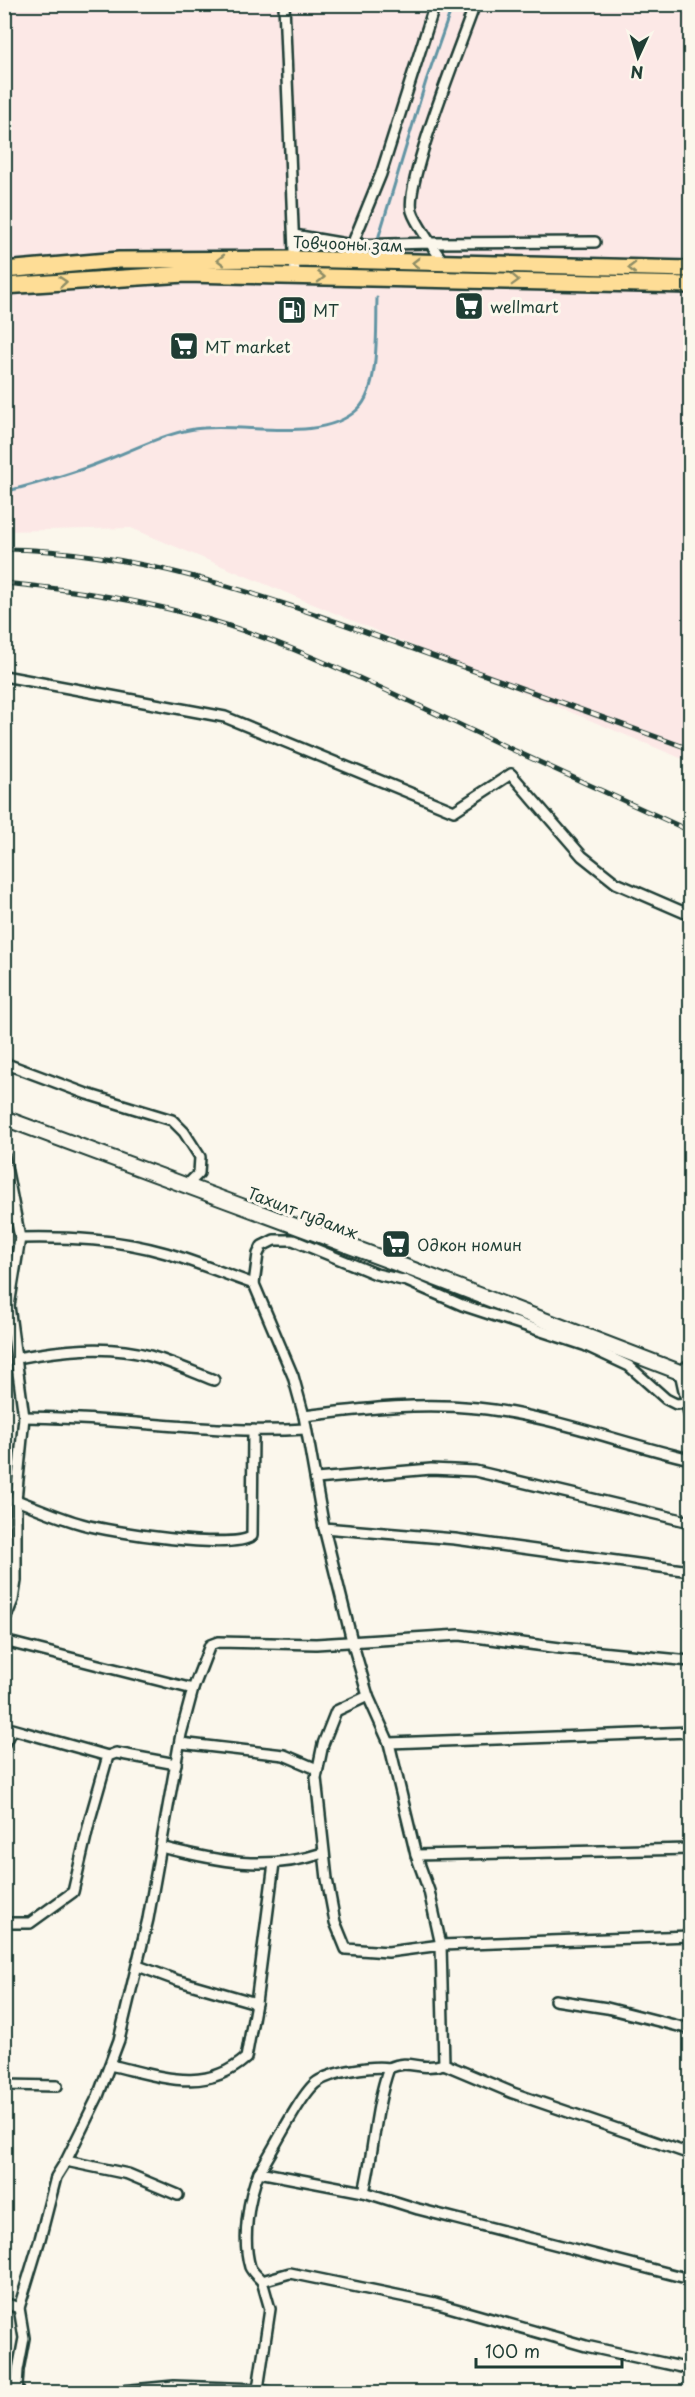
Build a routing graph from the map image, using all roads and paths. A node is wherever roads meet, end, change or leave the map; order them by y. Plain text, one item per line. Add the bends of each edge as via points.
1 (284, 4) edge
2 (435, 4) edge
3 (476, 4) edge
4 (294, 235) junction
5 (595, 242) dead end
6 (430, 243) junction
7 (352, 244) junction
8 (295, 259) junction
9 (444, 263) junction
10 (690, 269) edge
11 (4, 270) edge
12 (295, 276) junction
13 (690, 285) edge
14 (4, 286) edge
15 (4, 676) edge
16 (690, 915) edge
17 (4, 1063) edge
18 (4, 1118) edge
19 (4, 1156) edge
20 (187, 1185) junction
21 (20, 1238) junction
22 (309, 1239) junction
23 (411, 1275) junction
24 (254, 1284) junction
25 (17, 1358) junction
26 (687, 1370) edge
27 (214, 1380) dead end
28 (687, 1403) junction
29 (304, 1416) junction
30 (24, 1417) junction
31 (690, 1418) edge
32 (305, 1429) junction
33 (253, 1432) junction
34 (690, 1459) edge
35 (316, 1479) junction
36 (16, 1500) junction
37 (690, 1522) edge
38 (324, 1528) junction
39 (690, 1571) edge
40 (4, 1622) edge
41 (4, 1641) edge
42 (352, 1641) junction
43 (690, 1661) edge
44 (193, 1689) junction
45 (368, 1696) junction
46 (690, 1732) edge
47 (180, 1743) junction
48 (389, 1743) junction
49 (4, 1744) edge
50 (108, 1756) junction
51 (176, 1764) junction
52 (318, 1769) junction
53 (161, 1847) junction
54 (690, 1849) edge
55 (323, 1853) junction
56 (416, 1855) junction
57 (274, 1863) junction
58 (4, 1923) edge
59 (690, 1936) edge
60 (441, 1945) junction
61 (138, 1966) junction
62 (555, 2000) dead end
63 (256, 2003) junction
64 (690, 2029) edge
65 (444, 2064) junction
66 (110, 2066) junction
67 (389, 2068) junction
68 (4, 2085) edge
69 (57, 2086) dead end
70 (690, 2154) edge
71 (66, 2161) junction
72 (259, 2172) junction
73 (364, 2192) junction
74 (178, 2195) dead end
75 (690, 2279) edge
76 (262, 2281) junction
77 (4, 2303) edge
78 (19, 2308) junction
79 (690, 2369) edge
80 (216, 2390) edge
81 (258, 2390) junction
82 (19, 2392) edge
83 (111, 2392) edge
84 (269, 2392) edge

1 - 4 street
2 - 7 street via 381,174
3 - 6 street via 414,182 411,210
4 - 7 street
4 - 8 street
5 - 6 street
6 - 7 street
6 - 9 street
9 -> 8 highway, Товчооны зам
8 -> 11 highway, Товчооны зам via 119,260
8 - 12 street
10 -> 9 highway, Товчооны зам
12 -> 13 highway, Товчооны зам
14 -> 12 highway, Товчооны зам via 152,275
15 - 16 street via 225,717 454,811 512,774 590,863 616,883
17 - 20 street via 172,1120 200,1157 199,1173
18 - 20 main road, Тахилт гудамж
19 - 21 street
20 - 22 main road, Тахилт гудамж
21 - 24 street via 73,1237 125,1244 166,1253
21 - 25 street via 9,1306
22 - 23 main road, Тахилт гудамж
22 - 24 street via 274,1240 262,1246
23 - 26 main road, Тахилт гудамж
23 - 28 street via 471,1308 584,1345 629,1366 666,1399 676,1404
24 - 29 street via 293,1376
25 - 27 street via 128,1351
25 - 30 street
26 - 28 street
28 - 31 street
29 - 32 street
29 - 34 street via 404,1404 479,1408 572,1426
30 - 33 street via 118,1420
30 - 36 street
32 - 33 street
32 - 35 street
33 - 36 street via 252,1536 246,1540 207,1542 83,1524
35 - 37 street via 431,1469 475,1471
35 - 38 street
36 - 40 street via 16,1581
38 - 39 street via 455,1539
38 - 42 street
41 - 44 street
42 - 43 street via 460,1635
42 - 44 street via 218,1642 210,1645
42 - 45 street
44 - 47 street
45 - 48 street
45 - 52 street via 336,1711 322,1744
46 - 48 street
47 - 51 street
47 - 52 street via 284,1755
48 - 56 street
49 - 50 street via 12,1729
50 - 51 street via 116,1753
50 - 58 street via 73,1892 30,1923
51 - 53 street
52 - 55 street
53 - 57 street via 242,1865
53 - 61 street
54 - 56 street
55 - 57 street via 297,1862
55 - 60 street via 335,1922 346,1949 388,1952
56 - 60 street
57 - 63 street
59 - 60 street
60 - 65 street
61 - 63 street
61 - 66 street
62 - 64 street via 607,2008
63 - 66 street via 246,2058 212,2079 187,2081
65 - 67 street via 429,2069 401,2062
65 - 70 street via 513,2093
66 - 71 street
67 - 72 street via 373,2066 316,2082
67 - 73 street via 380,2094
68 - 69 street
71 - 74 street via 128,2174
71 - 78 street via 56,2177
72 - 73 street
72 - 76 street via 250,2193 247,2223 250,2268
73 - 75 street
76 - 79 street via 290,2273 435,2303 586,2346
76 - 81 street via 270,2309
77 - 78 street
78 - 82 street via 24,2338 17,2378
80 - 81 street
80 - 83 street via 174,2386
81 - 84 street

